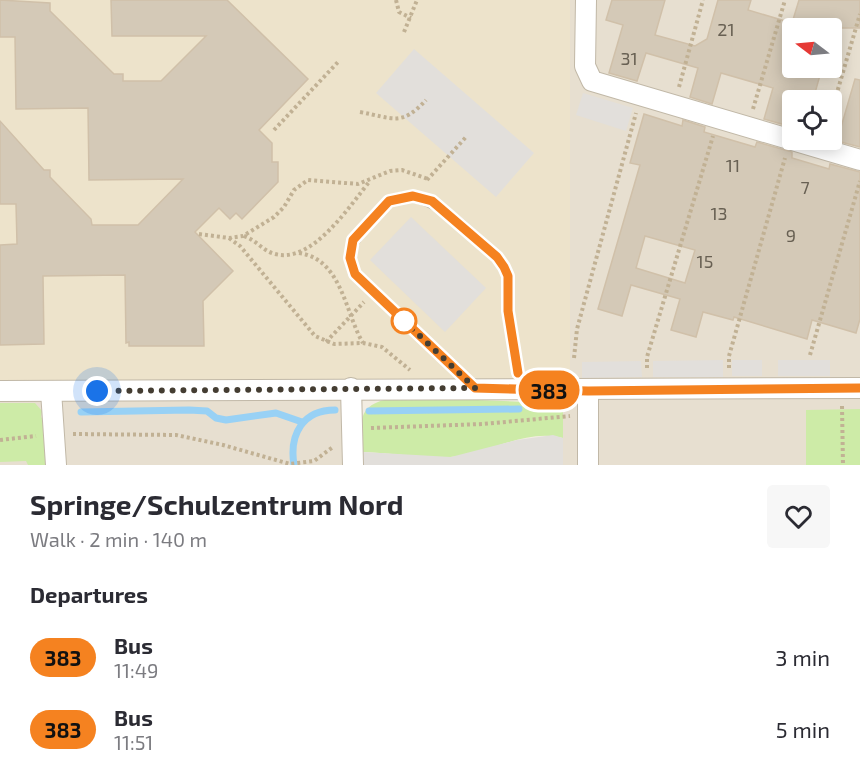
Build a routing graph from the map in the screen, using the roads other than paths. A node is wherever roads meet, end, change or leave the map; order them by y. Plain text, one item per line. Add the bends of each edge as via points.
1 (586, 0) edge
2 (860, 160) edge
3 (351, 388) junction
4 (475, 388) junction
5 (521, 388) junction
6 (860, 388) edge
7 (0, 391) edge
8 (51, 391) junction
9 (588, 391) junction
10 (56, 465) edge
11 (353, 465) edge
12 (588, 465) edge

1 - 2 street via 585,66 592,81
3 - 4 street
3 - 8 street
3 - 11 street
4 - 5 street
4 - 5 lane via 355,274 350,258 353,240 389,201 413,196 432,201 497,257 508,276 508,311
5 - 9 street
6 - 9 street
7 - 8 street
8 - 10 street
9 - 12 street

